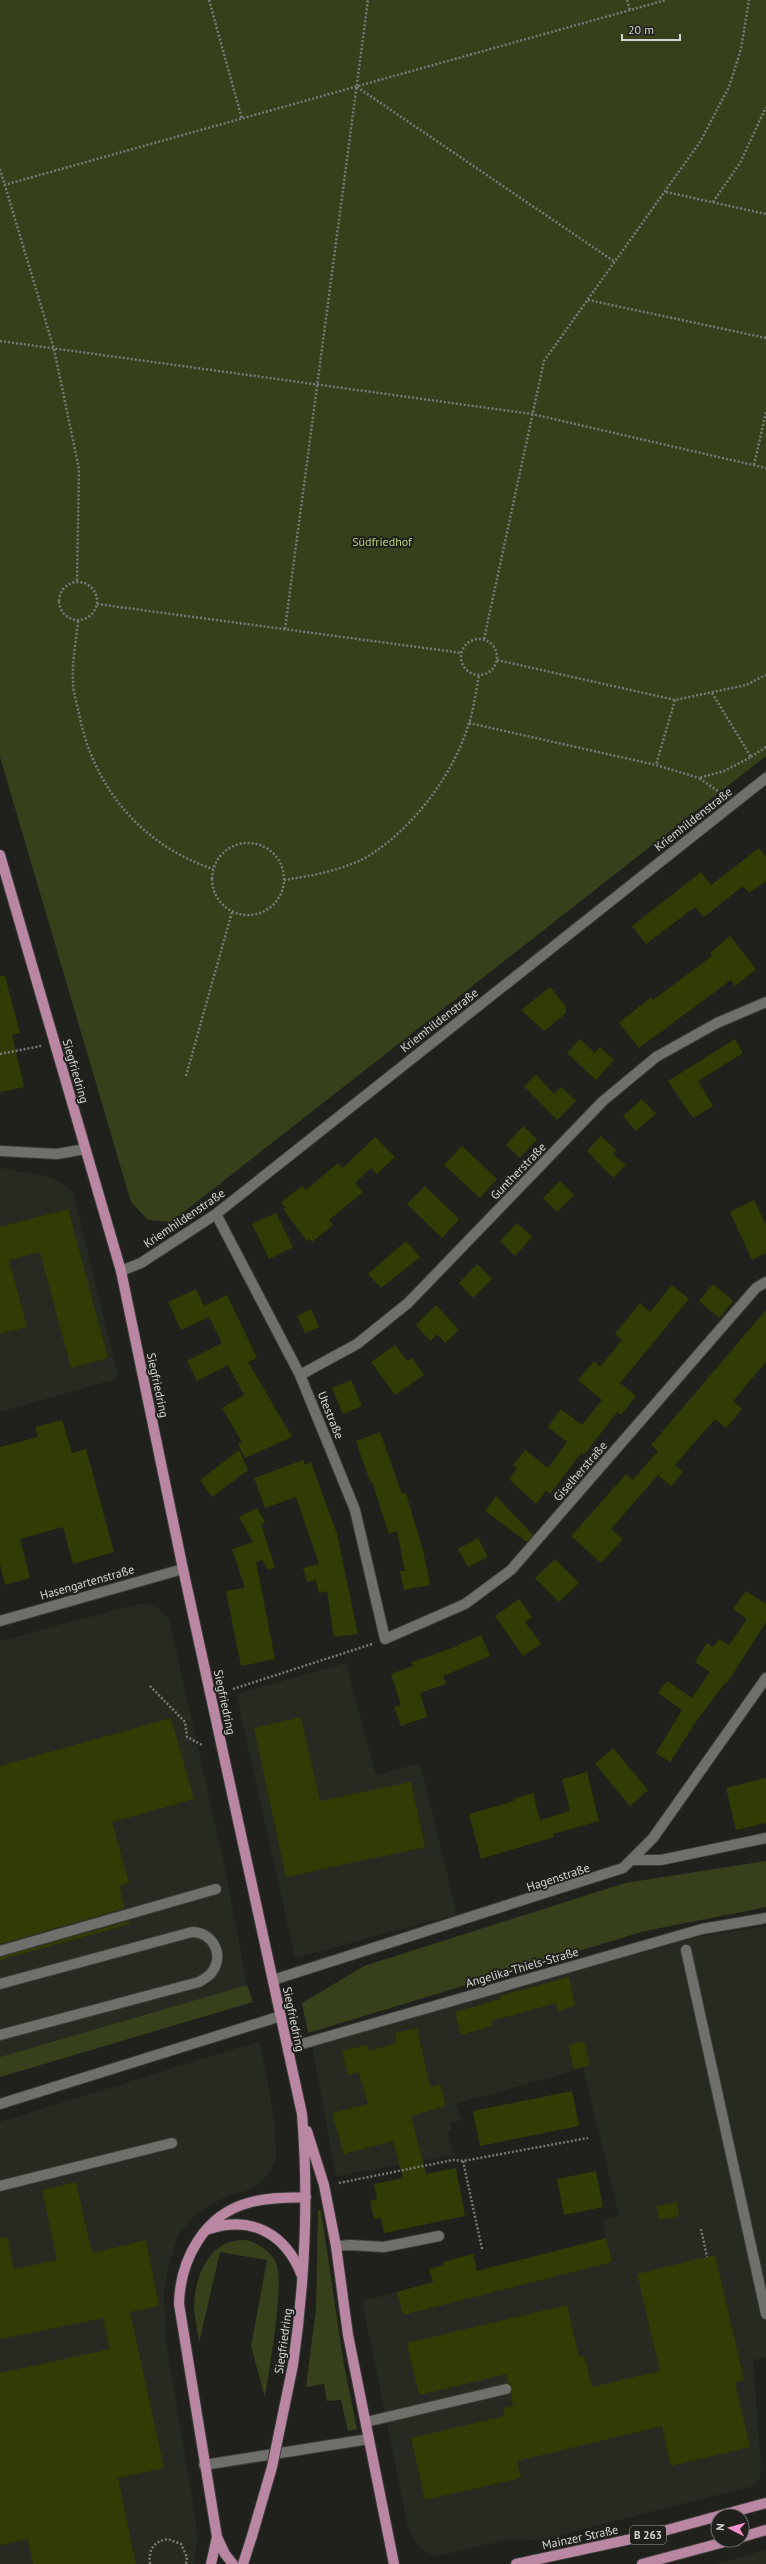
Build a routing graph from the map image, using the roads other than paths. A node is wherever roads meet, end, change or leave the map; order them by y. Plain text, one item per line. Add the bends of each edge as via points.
1 (766, 778) edge
2 (0, 855) edge
3 (766, 1002) edge
4 (85, 1149) junction
5 (0, 1151) edge
6 (216, 1214) junction
7 (121, 1270) junction
8 (766, 1282) edge
9 (300, 1375) junction
10 (182, 1569) junction
11 (0, 1621) edge
12 (385, 1639) joint
13 (766, 1678) edge
14 (762, 1690) edge
15 (766, 1838) edge
16 (633, 1860) junction
17 (216, 1889) dead end
18 (766, 1918) edge
19 (686, 1950) dead end
20 (0, 1951) edge
21 (273, 1980) junction
22 (0, 1984) edge
23 (280, 2016) junction
24 (0, 2035) edge
25 (288, 2048) junction
26 (0, 2104) edge
27 (302, 2114) junction
28 (172, 2144) dead end
29 (0, 2186) edge
30 (306, 2197) junction
31 (207, 2230) junction
32 (439, 2236) dead end
33 (336, 2246) junction
34 (303, 2280) junction
35 (766, 2314) edge
36 (506, 2388) dead end
37 (366, 2422) junction
38 (369, 2439) junction
39 (204, 2465) junction
40 (766, 2503) edge
41 (766, 2530) edge
42 (750, 2535) edge
43 (217, 2537) junction
44 (710, 2546) edge
45 (211, 2564) edge
46 (233, 2564) edge
47 (243, 2564) edge
48 (394, 2564) edge
49 (516, 2564) edge
50 (642, 2564) edge

1 - 6 street, Kriemhildenstraße
2 - 4 main road, Siegfriedring
3 - 9 street, Guntherstraße via 717,1023 656,1057 603,1101 408,1303 357,1344
4 - 5 street via 57,1154
4 - 7 main road, Siegfriedring
6 - 7 street, Kriemhildenstraße via 141,1263
6 - 9 street, Utestraße
7 - 10 main road, Siegfriedring
8 - 12 street, Giselherstraße via 756,1288 511,1570 466,1604
9 - 12 street, Utestraße via 355,1510
10 - 11 street, Hasengartenstraße
10 - 21 main road, Siegfriedring
13 - 14 street, Hagenstraße
14 - 16 street, Hagenstraße via 653,1838
15 - 16 street via 660,1860
16 - 21 street, Hagenstraße via 612,1874
17 - 20 street
18 - 25 street, Angelika-Thiels-Straße via 702,1929
19 - 35 street
21 - 23 main road, Siegfriedring
22 - 24 street via 192,1932 201,1932 208,1936 216,1948 216,1965 211,1974 199,1982
23 - 25 main road, Siegfriedring
23 - 26 street
25 - 27 main road, Siegfriedring
27 - 30 main road, Siegfriedring
27 - 33 main road via 324,2185
28 - 29 street
30 - 31 main road via 249,2202 219,2218
30 - 34 main road, Siegfriedring
31 - 34 main road via 237,2224 267,2232 280,2240 290,2252
31 - 39 main road via 188,2256 179,2287 179,2304
32 - 33 street via 384,2248
33 - 37 main road via 344,2310
34 - 47 main road, Siegfriedring, bridge via 293,2365 272,2467
36 - 37 street
37 - 38 main road
38 - 39 street
38 - 48 main road
39 - 43 main road
40 - 49 main road, Mainzer Straße / B 263 via 645,2536
41 - 42 main road
43 - 45 main road
43 - 46 main road
44 - 50 main road, B 263

